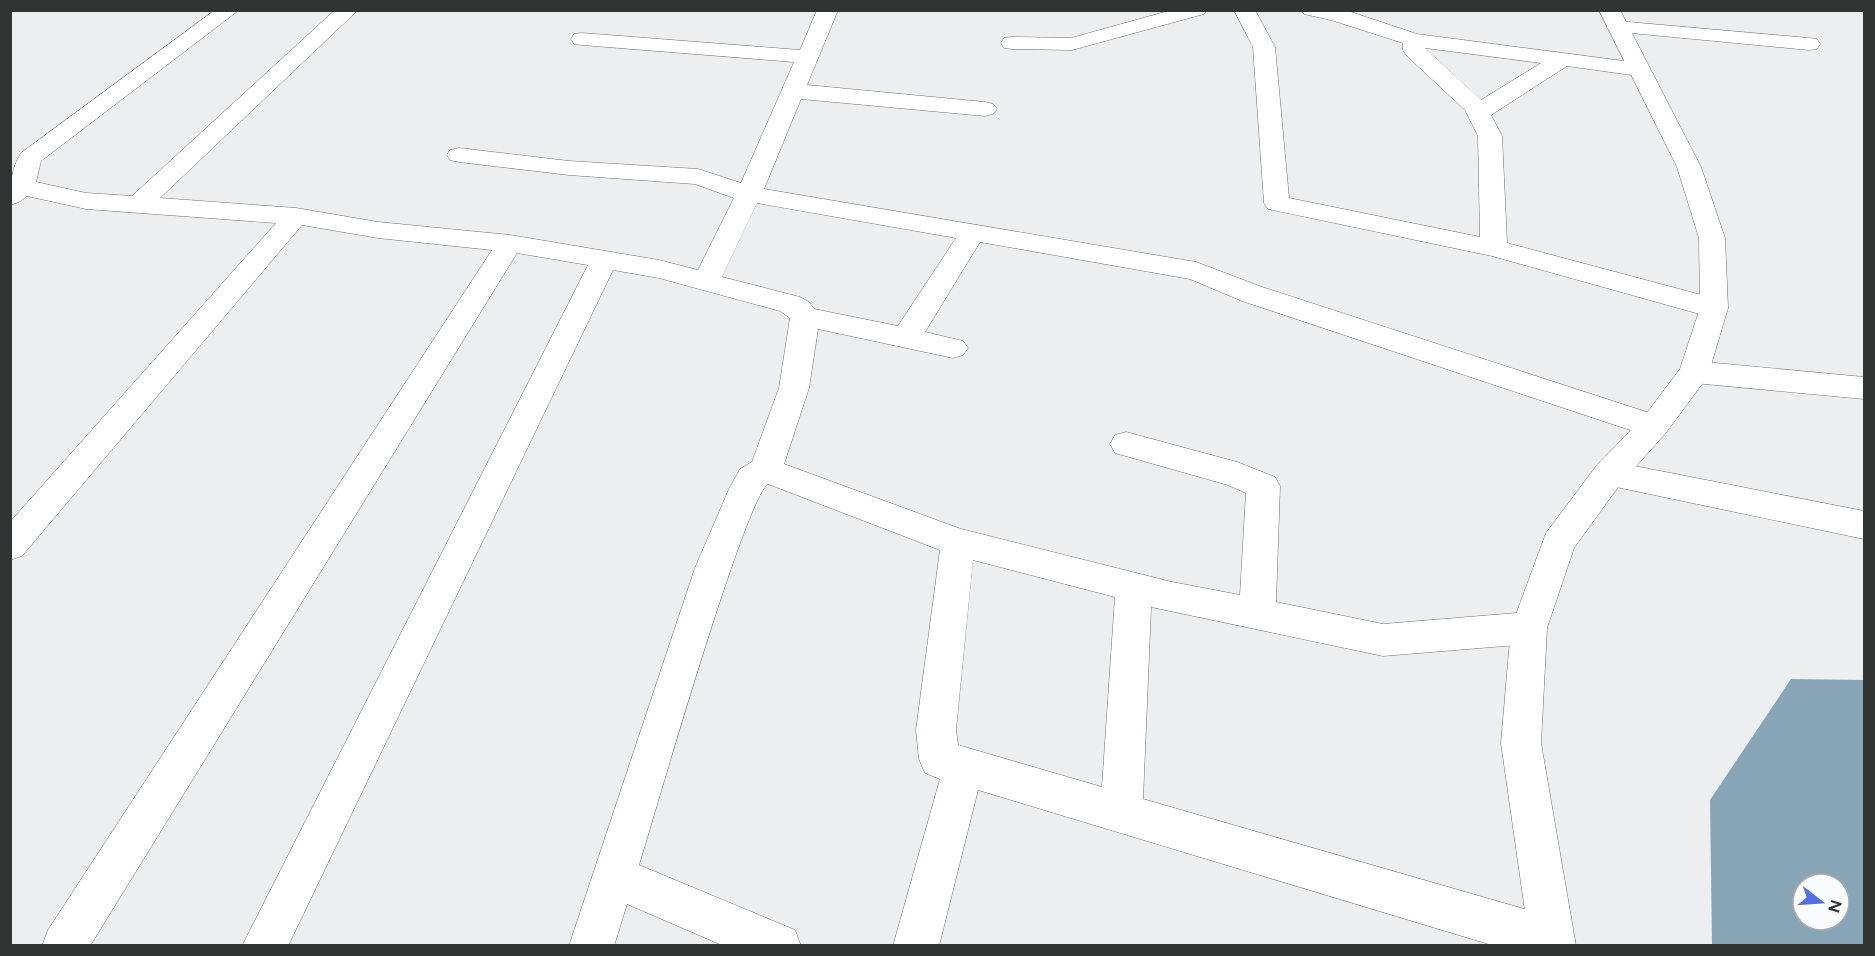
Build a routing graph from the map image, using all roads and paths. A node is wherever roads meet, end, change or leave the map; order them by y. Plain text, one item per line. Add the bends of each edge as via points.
1 (229, 10) edge
2 (348, 10) edge
3 (828, 10) edge
4 (1197, 10) edge
5 (1244, 10) edge
6 (1311, 10) edge
7 (1613, 19) edge
8 (582, 39) dead end
9 (1414, 40) junction
10 (1012, 43) dead end
11 (1809, 44) dead end
12 (809, 57) junction
13 (1563, 59) junction
14 (1639, 69) junction
15 (794, 91) junction
16 (985, 109) dead end
17 (1477, 112) junction
18 (459, 155) dead end
19 (16, 192) edge
20 (749, 194) junction
21 (138, 205) junction
22 (296, 216) junction
23 (973, 232) junction
24 (510, 243) junction
25 (1494, 248) junction
26 (605, 259) junction
27 (706, 282) junction
28 (1714, 308) junction
29 (805, 317) junction
30 (906, 338) junction
31 (953, 348) dead end
32 (1694, 372) junction
33 (1864, 388) edge
34 (1654, 426) junction
35 (1126, 444) dead end
36 (766, 470) junction
37 (1609, 474) junction
38 (1864, 525) edge
39 (958, 542) junction
40 (10, 546) edge
41 (1134, 587) junction
42 (1257, 614) junction
43 (1529, 628) junction
44 (964, 766) junction
45 (1121, 813) junction
46 (613, 876) junction
47 (1553, 943) edge
48 (64, 945) edge
49 (264, 945) edge
50 (591, 945) edge
51 (779, 945) edge
52 (916, 945) edge

1 - 19 street via 30,158
2 - 21 street
3 - 12 street
4 - 10 street via 1072,44
5 - 25 street via 1263,47 1277,203
6 - 9 street
7 - 11 street
7 - 14 street
8 - 12 street
9 - 13 street
9 - 17 street via 1414,51
12 - 15 street
13 - 14 street
13 - 17 street
14 - 28 street via 1689,167 1712,238
15 - 16 street
15 - 20 street
17 - 25 street via 1490,136
18 - 20 street via 698,177
19 - 21 street
20 - 23 street
20 - 27 street
21 - 22 street
22 - 24 street via 378,230
22 - 40 street
23 - 30 street
23 - 34 street via 1196,271 1252,294
24 - 26 street
24 - 48 street
25 - 28 street
26 - 27 street
26 - 49 street
27 - 29 street via 790,304
28 - 32 street
29 - 30 street
29 - 36 street via 794,388
30 - 31 street
32 - 33 street
32 - 34 street
34 - 37 street
35 - 42 street via 1263,486
36 - 39 street
36 - 46 street via 752,478 741,498 713,568
37 - 38 street
37 - 43 street via 1558,543
39 - 41 street
39 - 44 street via 936,730 939,759
41 - 42 street
41 - 45 street
42 - 43 street via 1383,640
43 - 47 street via 1521,743
44 - 45 street
44 - 52 street
45 - 47 street
46 - 50 street
46 - 51 street

